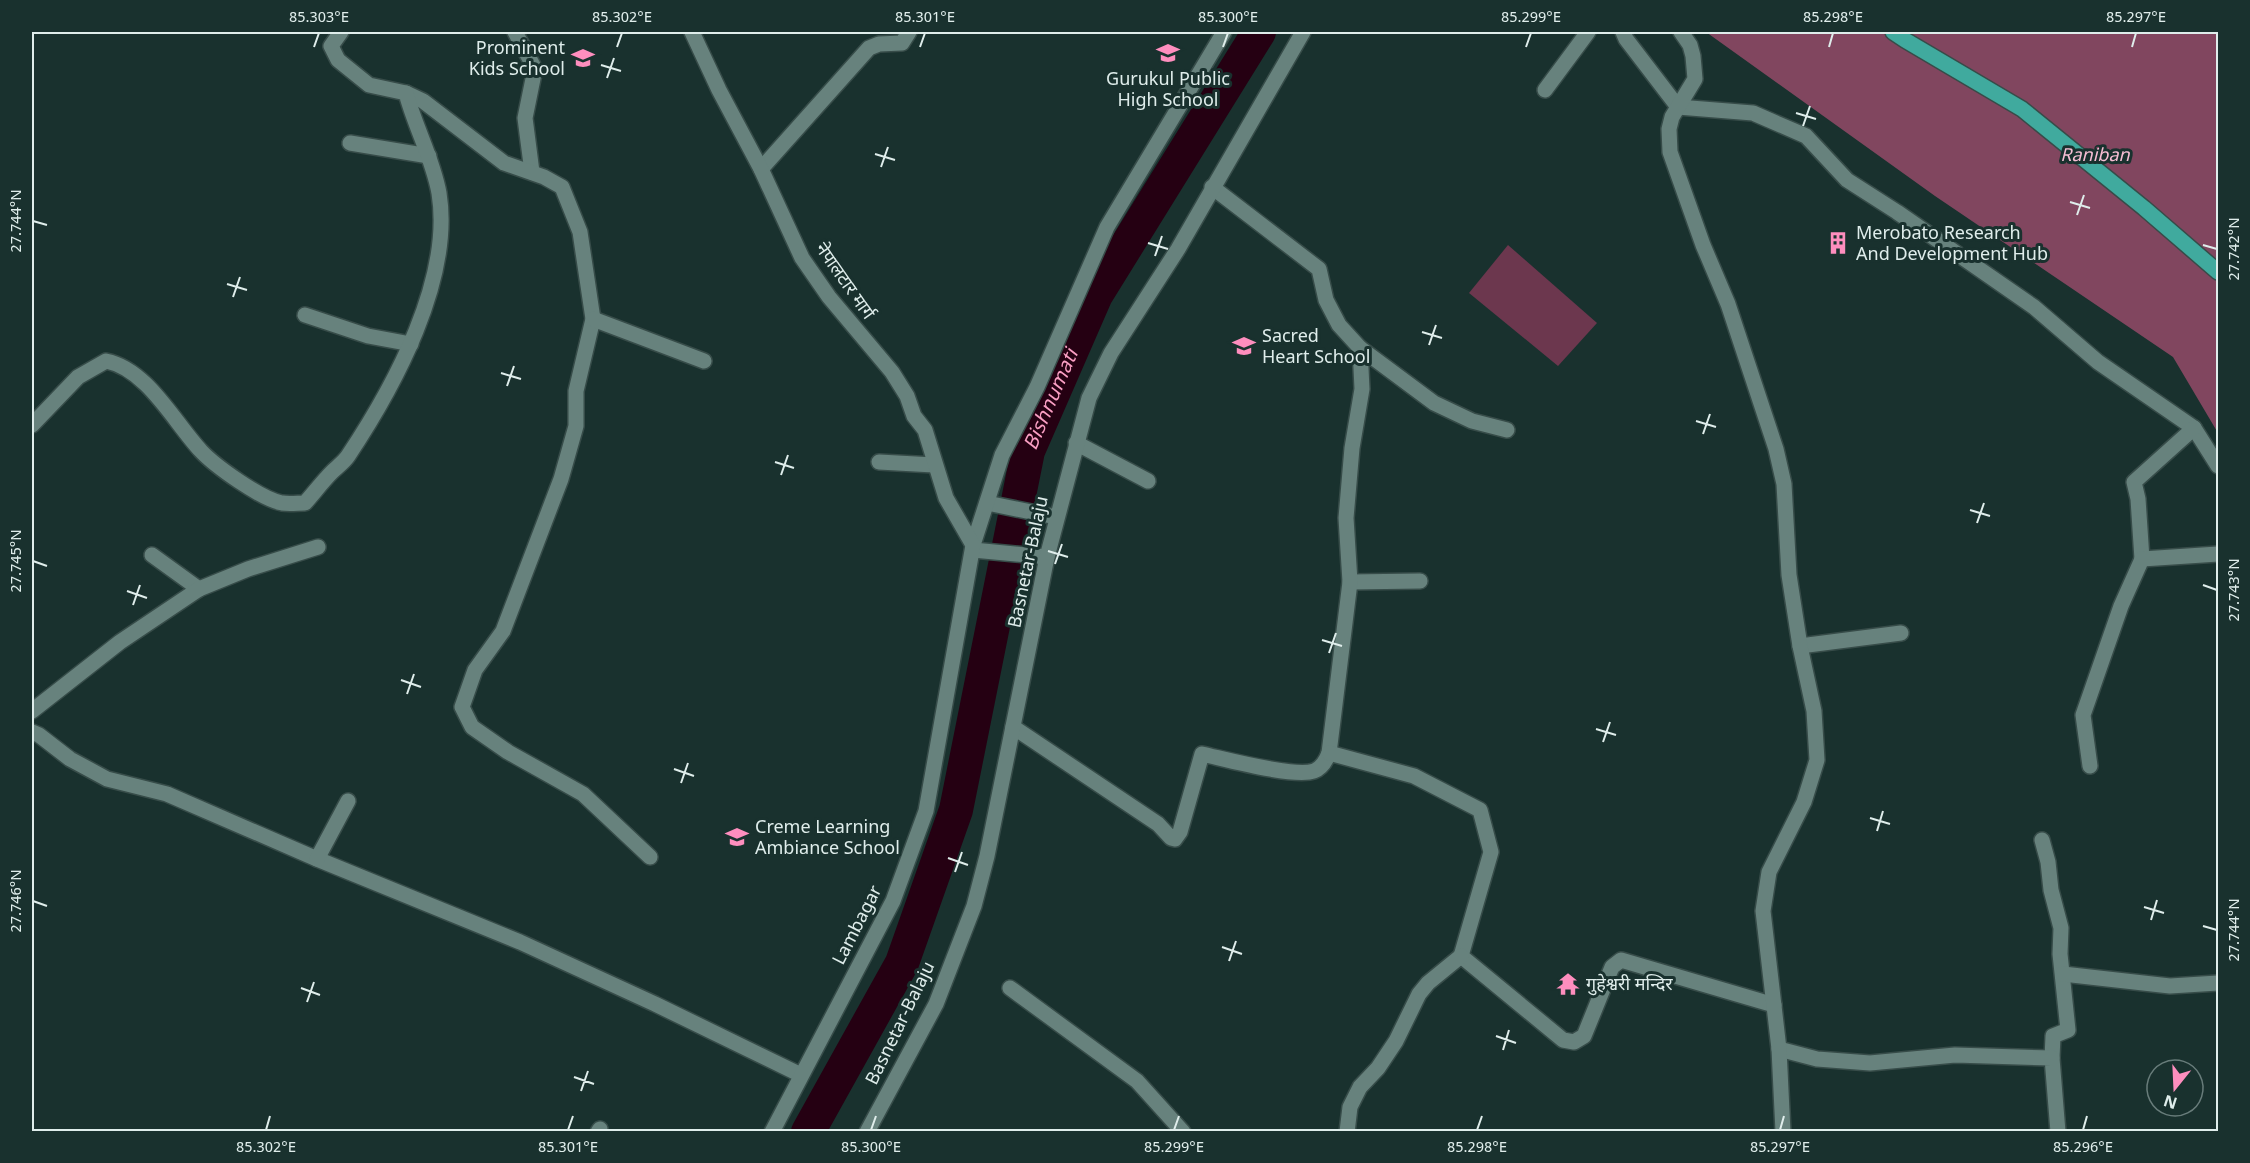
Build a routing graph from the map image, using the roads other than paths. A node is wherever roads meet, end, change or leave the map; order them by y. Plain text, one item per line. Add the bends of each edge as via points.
1 (341, 32) edge
2 (515, 32) edge
3 (692, 32) edge
4 (909, 32) edge
5 (1224, 32) edge
6 (1303, 32) edge
7 (1588, 32) edge
8 (1623, 32) edge
9 (1681, 32) edge
10 (1893, 32) edge
11 (1545, 90) dead end
12 (406, 93) junction
13 (1678, 107) junction
14 (350, 143) dead end
15 (429, 156) junction
16 (761, 169) junction
17 (532, 172) junction
18 (1212, 187) junction
19 (2218, 272) edge
20 (305, 315) dead end
21 (593, 319) junction
22 (411, 344) junction
23 (1360, 348) junction
24 (704, 361) dead end
25 (32, 425) edge
26 (2194, 428) junction
27 (1507, 430) dead end
28 (1076, 443) junction
29 (879, 462) dead end
30 (934, 465) junction
31 (2218, 466) edge
32 (1148, 481) dead end
33 (987, 503) junction
34 (1049, 516) junction
35 (318, 547) dead end
36 (973, 547) junction
37 (2218, 554) edge
38 (152, 555) dead end
39 (1039, 557) junction
40 (2142, 559) junction
41 (1420, 581) dead end
42 (1350, 582) junction
43 (199, 589) junction
44 (1901, 633) dead end
45 (1800, 646) junction
46 (32, 711) edge
47 (1013, 727) junction
48 (32, 732) edge
49 (1329, 753) junction
50 (2090, 765) dead end
51 (348, 801) dead end
52 (2042, 840) dead end
53 (650, 857) dead end
54 (317, 859) junction
55 (1461, 956) junction
56 (2063, 974) junction
57 (2218, 983) edge
58 (1010, 988) dead end
59 (1774, 1005) junction
60 (1779, 1049) junction
61 (2052, 1058) junction
62 (801, 1075) junction
63 (772, 1131) edge
64 (867, 1131) edge
65 (1183, 1131) edge
66 (1347, 1131) edge
67 (1783, 1131) edge
68 (2058, 1131) edge

1 - 12 street via 331,46 338,60 369,85
2 - 17 street via 535,69 525,118
3 - 16 street, नेपालटार मार्ग
4 - 16 street via 902,43 869,48
5 - 33 street, Lambagar via 1107,227 1037,387 1002,454
6 - 18 street, Basnetar-Balaju
7 - 11 street
8 - 13 street
9 - 13 street via 1690,45 1695,79
10 - 19 main road via 2022,109
12 - 15 street
12 - 17 street via 423,101 504,163
13 - 26 street via 1753,113 1806,136 1847,180 2034,307 2098,362
13 - 45 street via 1669,129 1670,152 1728,304 1784,484 1789,575
14 - 15 street
15 - 22 street via 439,193 441,226 438,257
16 - 30 street, नेपालटार मार्ग via 802,258 907,396 914,416 925,430
17 - 21 street via 562,187 580,232
18 - 23 street via 1320,269 1326,300 1339,325
18 - 28 street, Basnetar-Balaju via 1178,249 1111,353 1089,398
20 - 22 street via 368,336
21 - 24 street
21 - 53 street via 576,391 576,426 561,479 503,631 475,670 462,707 472,727 583,794
22 - 25 street via 346,458 305,503 281,503 220,468 201,451 152,390 119,364 105,361 78,377
23 - 27 street via 1434,403 1472,421
23 - 42 street via 1362,389 1346,518
26 - 31 street
26 - 40 street via 2134,482
28 - 32 street
28 - 34 street, Basnetar-Balaju
29 - 30 street
30 - 36 street, नेपालटार मार्ग via 946,498
33 - 34 street
33 - 36 street, Lambagar
34 - 39 street, Basnetar-Balaju
35 - 43 street
36 - 39 street
36 - 62 street, Lambagar via 926,812 893,901
37 - 40 street
38 - 43 street
39 - 47 street, Basnetar-Balaju
40 - 50 street via 2082,715
41 - 42 street
42 - 49 street
43 - 46 street via 120,642
44 - 45 street
45 - 59 street via 1814,711 1817,759 1804,802 1769,872 1763,911
47 - 49 street via 1158,824 1171,838 1179,832 1202,754 1260,767 1312,772
47 - 64 street, Basnetar-Balaju via 974,906 936,1004
48 - 54 street via 70,759 107,778 167,794
49 - 55 street via 1414,776 1480,810 1491,852
51 - 54 street
52 - 56 street via 2061,928
54 - 62 street via 520,942
55 - 59 street via 1560,1038 1570,1042 1587,1033 1612,967 1621,960
55 - 66 street via 1419,994 1396,1041 1360,1087 1350,1107
56 - 57 street via 2169,986
56 - 61 street via 2068,1030 2053,1036
58 - 65 street via 1137,1082
59 - 60 street
60 - 61 street via 1817,1059 1870,1064 1955,1054
60 - 67 street
61 - 68 street
62 - 63 street, Lambagar

